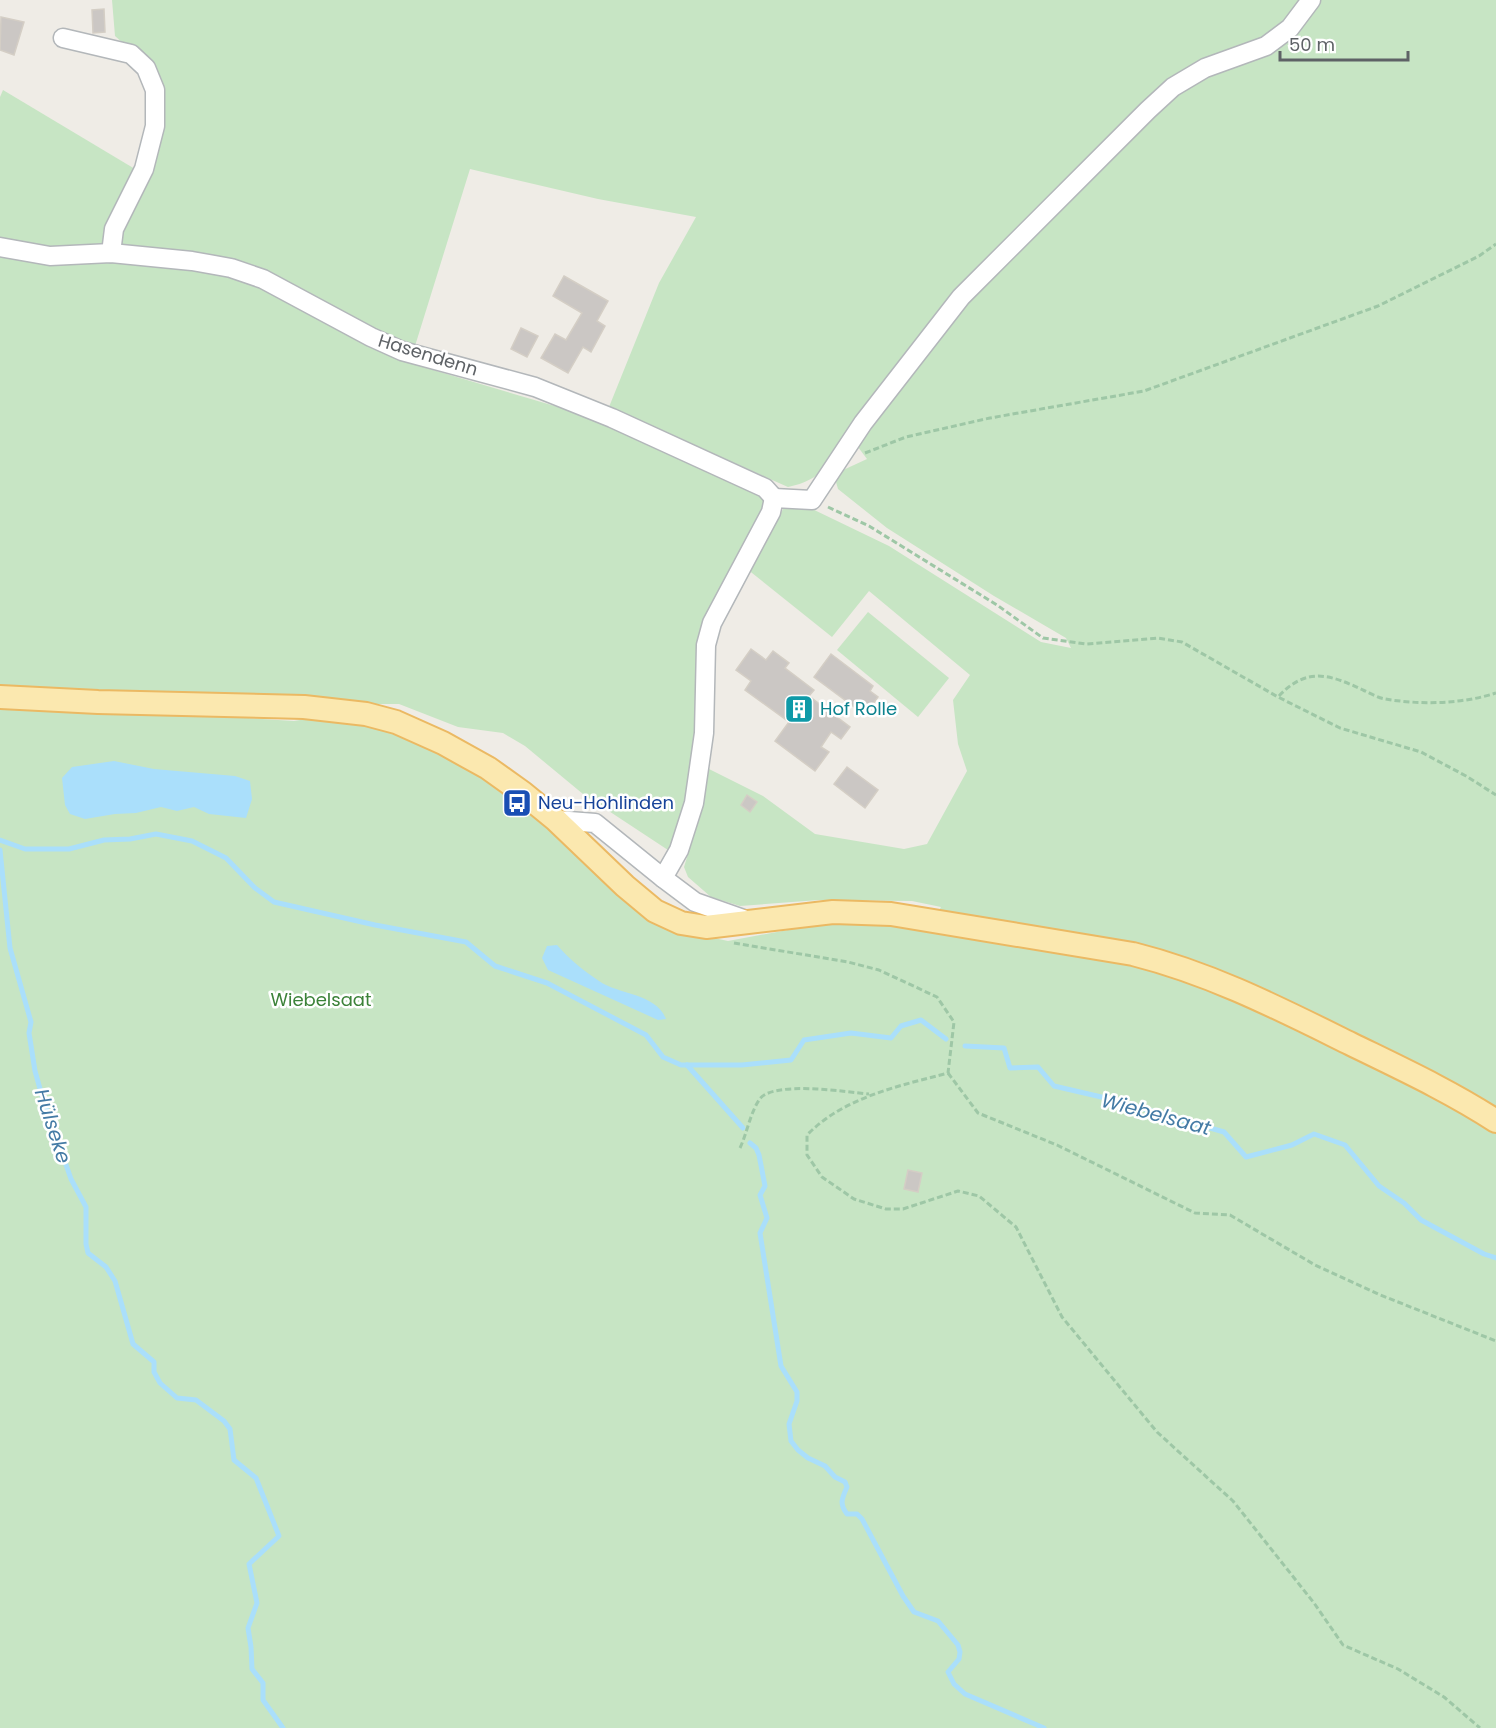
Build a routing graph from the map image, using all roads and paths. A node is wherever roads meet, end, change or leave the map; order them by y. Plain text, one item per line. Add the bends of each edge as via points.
1 (1311, 0) edge
2 (63, 38) dead end
3 (1496, 244) edge
4 (0, 247) edge
5 (111, 253) junction
6 (863, 453) dead end
7 (774, 498) junction
8 (812, 500) junction
9 (1496, 693) edge
10 (0, 697) edge
11 (1278, 697) junction
12 (1496, 795) edge
13 (556, 820) junction
14 (663, 878) junction
15 (750, 921) junction
16 (725, 926) junction
17 (948, 1073) junction
18 (871, 1094) junction
19 (1496, 1121) edge
20 (740, 1148) dead end
21 (1496, 1341) edge
22 (1480, 1728) edge

1 - 8 street via 1290,28 1266,46 1205,68 1173,87 961,297 863,423
2 - 5 street via 131,54 146,68 155,90 155,126 144,169 114,229
3 - 6 path via 1378,306 1144,391 969,423 906,437
4 - 5 street, Hasendenn via 50,255
5 - 7 street, Hasendenn via 192,261 263,279 402,351 536,387 765,488
7 - 8 street
7 - 14 street via 771,512 712,623 706,645 704,733 694,803 679,850
8 - 11 path via 869,526 1043,638 1086,644 1158,638 1182,642
9 - 11 path via 1456,702 1383,699 1335,677 1315,675 1288,686
10 - 13 main road via 304,707 366,714 396,722 488,768
11 - 12 path via 1340,728 1421,752
13 - 14 street via 595,823
13 - 16 main road via 655,911 681,922
14 - 15 street via 695,902
15 - 16 main road
15 - 19 main road via 832,912 891,914 1172,964 1261,1000 1460,1098
16 - 17 path via 735,945 848,962 879,970 937,997 954,1022
17 - 18 path
17 - 21 path via 978,1113 1057,1145 1195,1213 1230,1215 1315,1265
18 - 20 path via 772,1090 760,1098
18 - 22 path via 818,1124 807,1135 807,1155 822,1177 854,1199 886,1209 903,1209 958,1191 979,1196 1016,1227 1062,1317 1157,1432 1233,1501 1343,1645 1398,1669 1444,1697

